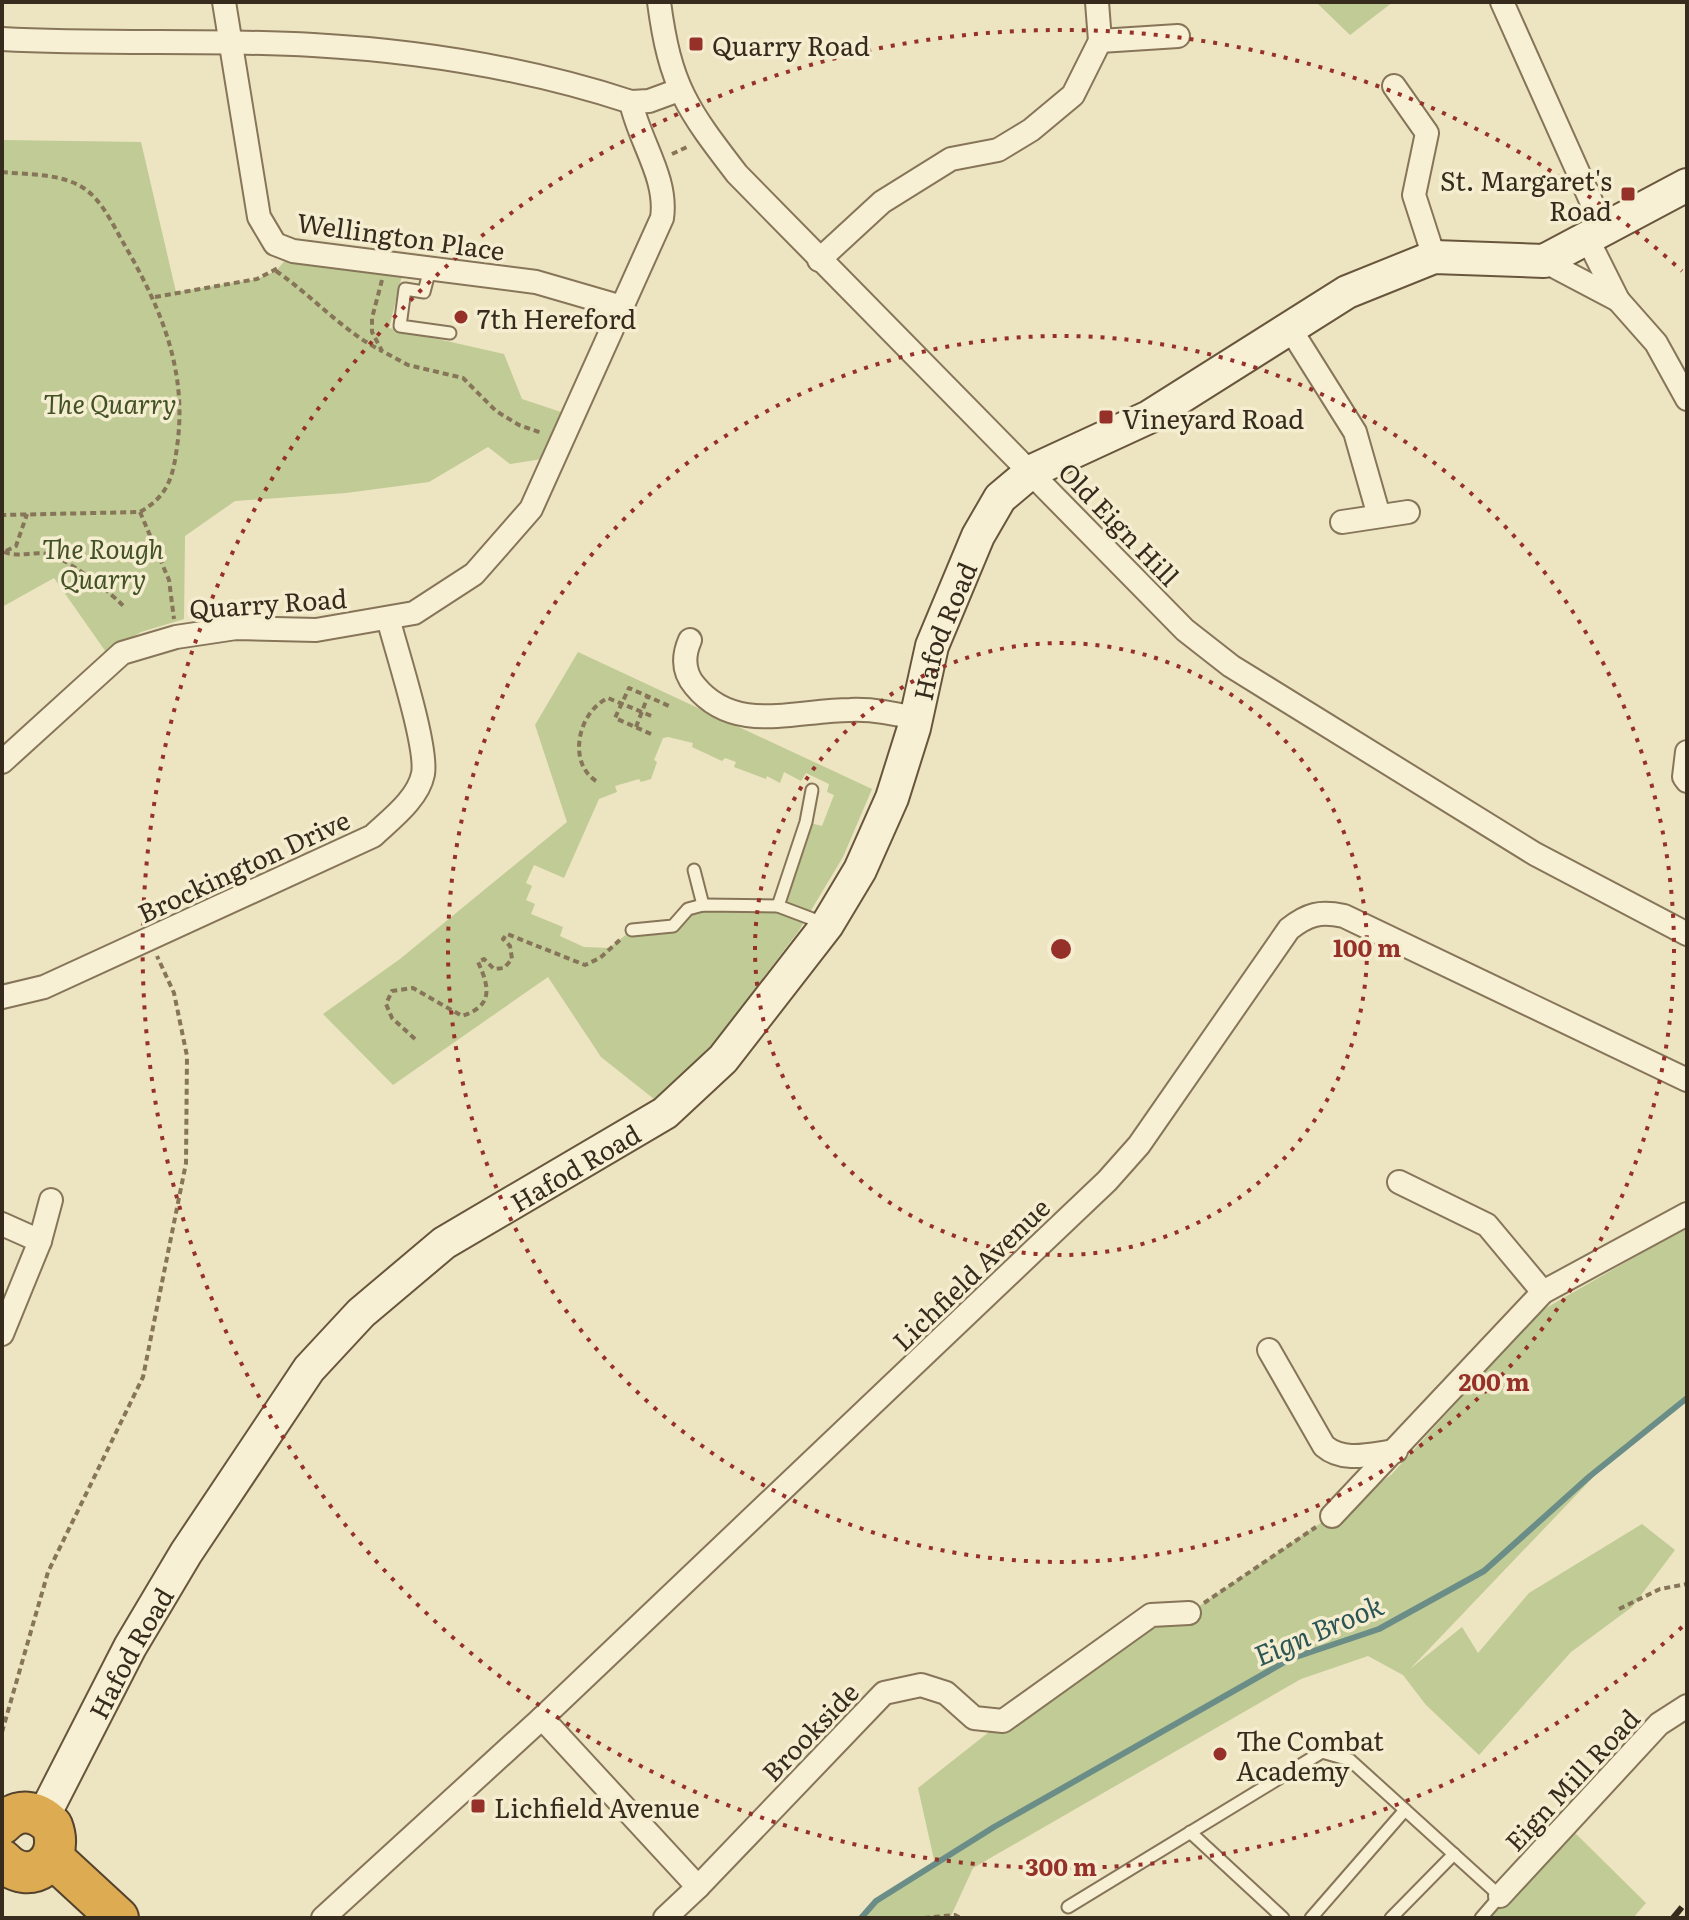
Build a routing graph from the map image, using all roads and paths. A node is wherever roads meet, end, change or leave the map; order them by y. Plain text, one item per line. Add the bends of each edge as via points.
1 (224, 2) edge
2 (659, 2) edge
3 (1097, 2) edge
4 (1502, 2) edge
5 (1178, 36) dead end
6 (2, 39) edge
7 (1100, 41) junction
8 (230, 43) junction
9 (1394, 86) dead end
10 (679, 90) junction
11 (631, 102) junction
12 (709, 137) junction
13 (651, 163) junction
14 (2, 172) edge
15 (1687, 185) edge
16 (1596, 235) junction
17 (293, 251) junction
18 (1434, 257) junction
19 (819, 260) junction
20 (1544, 261) junction
21 (386, 262) junction
22 (430, 269) junction
23 (276, 271) junction
24 (155, 297) junction
25 (1618, 300) junction
26 (622, 307) junction
27 (1291, 330) junction
28 (450, 333) dead end
29 (382, 351) junction
30 (1687, 399) edge
31 (564, 440) junction
32 (1032, 471) junction
33 (140, 512) junction
34 (1408, 512) dead end
35 (27, 514) junction
36 (2, 515) edge
37 (1379, 516) junction
38 (1342, 522) dead end
39 (3, 552) edge
40 (125, 608) dead end
41 (388, 618) junction
42 (176, 637) junction
43 (690, 640) dead end
44 (648, 696) junction
45 (623, 703) junction
46 (669, 706) dead end
47 (642, 712) junction
48 (654, 717) dead end
49 (916, 719) junction
50 (636, 727) junction
51 (651, 734) dead end
52 (1687, 752) edge
53 (2, 762) edge
54 (596, 781) dead end
55 (1687, 781) edge
56 (812, 790) dead end
57 (694, 870) dead end
58 (703, 905) junction
59 (778, 906) junction
60 (827, 925) junction
61 (632, 930) joint
62 (1687, 934) edge
63 (149, 939) junction
64 (2, 997) edge
65 (415, 1039) dead end
66 (1687, 1080) edge
67 (1399, 1182) dead end
68 (51, 1200) dead end
69 (1687, 1214) edge
70 (2, 1224) edge
71 (40, 1241) junction
72 (1543, 1292) junction
73 (2, 1334) edge
74 (1269, 1350) dead end
75 (1396, 1451) junction
76 (1332, 1516) joint
77 (1687, 1584) edge
78 (1619, 1609) dead end
79 (1189, 1613) joint
80 (1687, 1706) edge
81 (542, 1718) junction
82 (2, 1732) edge
83 (1405, 1810) junction
84 (43, 1817) junction
85 (2, 1824) edge
86 (1190, 1832) junction
87 (1454, 1854) junction
88 (53, 1858) junction
89 (4, 1872) edge
90 (698, 1887) junction
91 (1500, 1896) junction
92 (1068, 1907) dead end
93 (118, 1918) edge
94 (323, 1918) edge
95 (665, 1918) edge
96 (924, 1918) edge
97 (961, 1918) edge
98 (1283, 1918) edge
99 (1311, 1918) edge
100 (1391, 1918) edge
101 (1481, 1918) edge

1 - 8 street, Wellington Place
2 - 10 street, Old Eign Hill
3 - 7 street
4 - 16 street
5 - 7 street
6 - 8 street
7 - 19 street via 1073,95 1031,130 998,150 951,159 882,202
8 - 11 street via 392,50 488,63
8 - 17 street, Wellington Place via 259,217 275,244
9 - 18 street via 1427,133 1414,195
10 - 11 street
10 - 12 street, Old Eign Hill
11 - 13 street, Quarry Road
12 - 13 path
12 - 19 street, Old Eign Hill
13 - 26 street, Quarry Road via 665,202 662,218
14 - 24 path via 70,181 87,191 105,210
15 - 16 street
16 - 20 street
16 - 25 street
17 - 21 street, Wellington Place
17 - 23 path
18 - 20 street
18 - 27 street via 1347,292
19 - 32 street, Old Eign Hill
20 - 25 street
21 - 22 street, Wellington Place
21 - 29 path via 372,318 372,332
22 - 26 street, Wellington Place via 536,282
22 - 28 lane via 424,292 405,289 400,326
23 - 24 path
23 - 29 path via 337,324
24 - 33 path via 181,389 181,421 167,488
25 - 30 street via 1656,343
26 - 31 street, Quarry Road
27 - 32 street via 1149,417
27 - 37 street via 1355,432
29 - 31 path via 408,365 463,378 496,411
31 - 41 street, Quarry Road via 531,509 474,574 414,613
32 - 49 street, Hafod Road via 1000,498 978,536 932,646
32 - 62 street, Old Eign Hill via 1185,630 1231,666 1535,854
33 - 35 path
33 - 42 path via 169,580
34 - 37 street
35 - 36 path
35 - 39 path via 16,546
37 - 38 street
39 - 40 path via 18,557 49,553 114,594
41 - 42 street, Quarry Road via 316,630 236,628
41 - 63 street, Brockington Drive via 418,729 423,774 406,806 373,836
42 - 53 street, Quarry Road via 122,653
43 - 49 street via 685,669 692,684 710,702 732,713 756,717 888,711
44 - 45 path via 629,688
44 - 46 path
44 - 47 path
45 - 47 path
45 - 50 path via 615,718
45 - 54 path via 608,698 597,703 579,741 581,764
47 - 48 path
47 - 50 path
49 - 60 street, Hafod Road via 892,798 860,870
50 - 51 path
52 - 55 street
56 - 59 lane
57 - 58 lane
58 - 59 lane
58 - 61 lane via 688,909 673,926
59 - 60 lane
60 - 84 street, Hafod Road via 723,1059 665,1113 444,1243 361,1313 309,1369 154,1607
61 - 65 path via 585,965 507,934 503,939 512,959 494,969 484,959 478,962 489,992 485,1005 462,1016 413,988 392,991 386,1004 392,1018
63 - 64 street, Brockington Drive via 44,987
63 - 82 path via 174,993 187,1056 186,1163 143,1377 48,1572
66 - 81 street, Lichfield Avenue via 1344,916 1306,915 1289,929 1139,1145 1107,1181
67 - 72 street via 1487,1225
68 - 71 street
69 - 72 street
70 - 71 street
71 - 73 street
72 - 75 street
74 - 75 street via 1334,1455
75 - 76 street
76 - 79 path
77 - 78 path via 1660,1589
79 - 90 street, Brookside via 1151,1615 1003,1721 974,1718 946,1693 921,1685 884,1693
80 - 91 street, Eign Mill Road via 1659,1724
81 - 90 street
81 - 94 street, Lichfield Avenue
83 - 86 lane via 1350,1760 1322,1752
83 - 87 lane
83 - 99 lane
84 - 85 highway via 25,1812
84 - 88 highway via 56,1836
86 - 92 lane
86 - 98 lane
87 - 91 lane
87 - 100 lane
88 - 89 highway via 34,1872
88 - 93 highway
90 - 95 street, Brookside
91 - 101 lane
96 - 97 path

